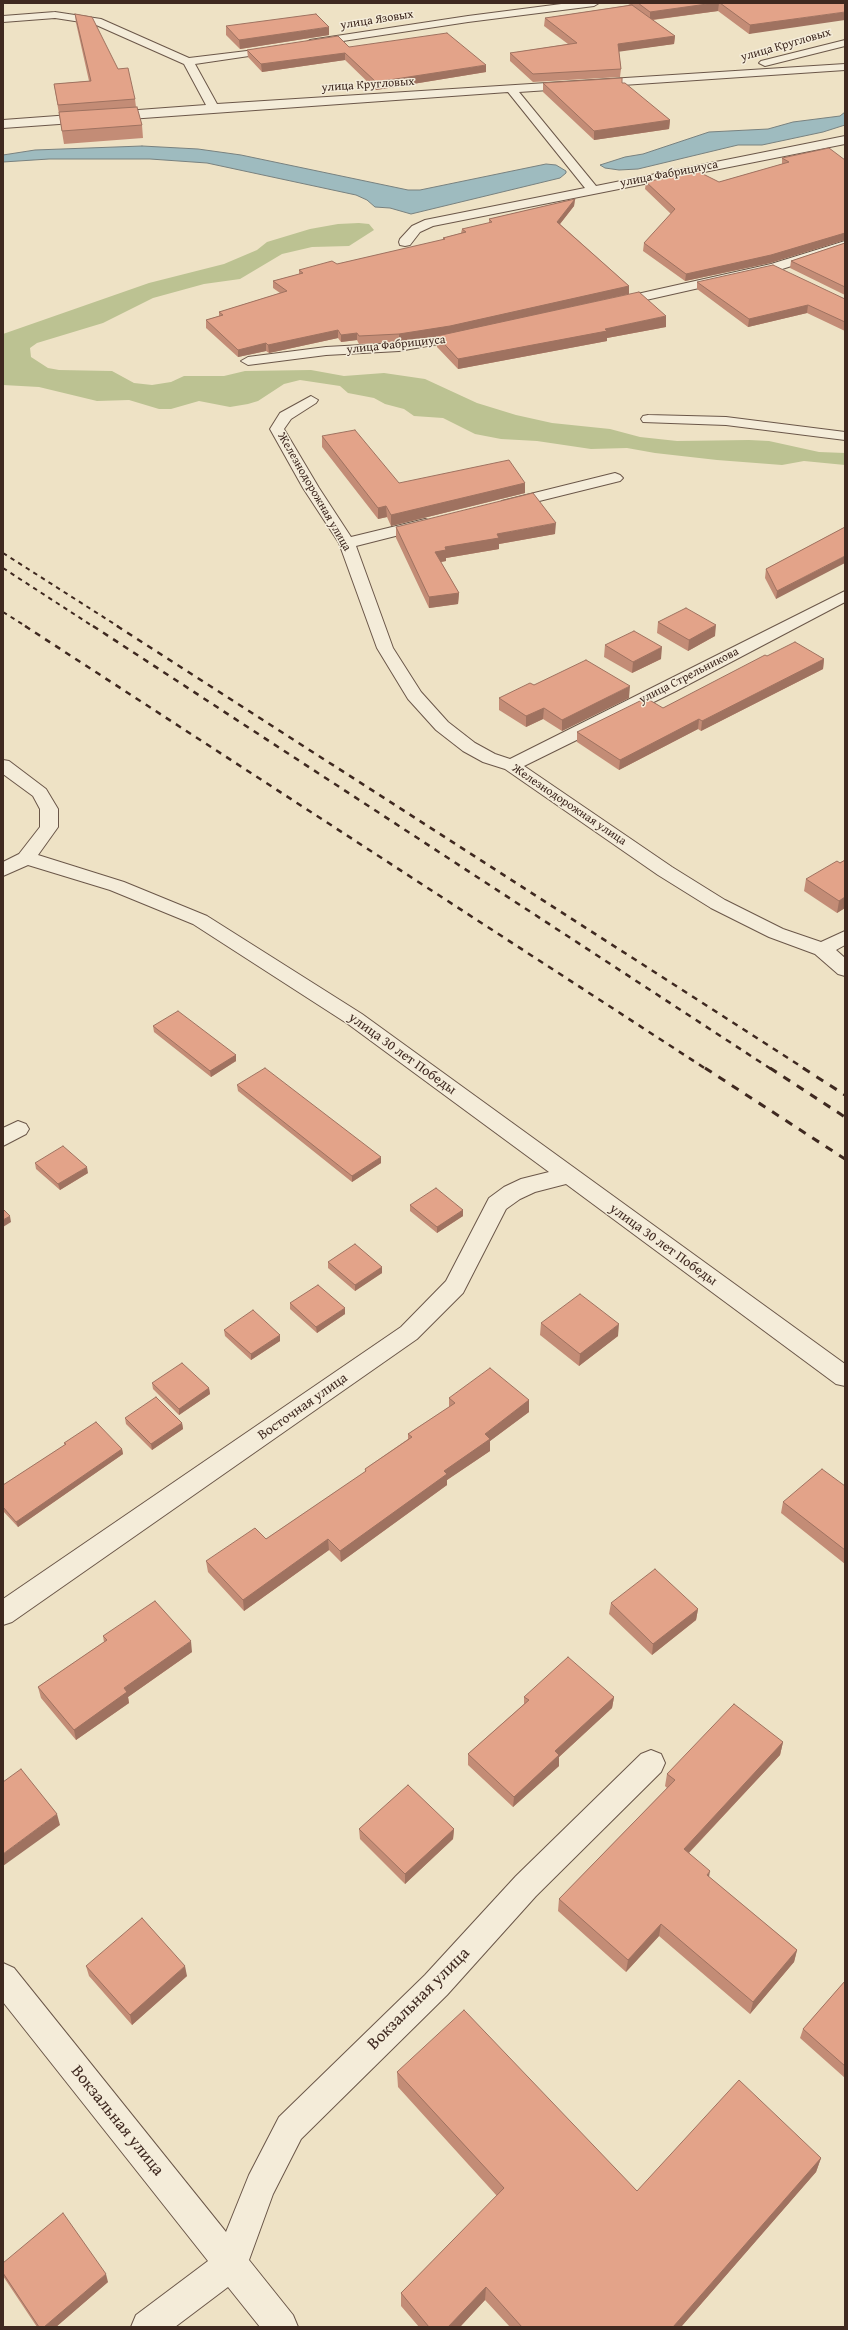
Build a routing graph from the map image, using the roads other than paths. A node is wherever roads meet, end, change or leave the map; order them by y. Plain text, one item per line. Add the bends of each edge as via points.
1 (594, 3) edge
2 (457, 8) dead end
3 (3, 19) edge
4 (468, 19) junction
5 (845, 43) edge
6 (188, 62) junction
7 (845, 66) edge
8 (735, 74) junction
9 (511, 90) junction
10 (213, 108) junction
11 (3, 124) edge
12 (845, 140) edge
13 (592, 189) junction
14 (405, 242) dead end
15 (845, 245) edge
16 (774, 267) junction
17 (794, 277) edge
18 (600, 306) edge
19 (480, 332) edge
20 (248, 361) edge
21 (311, 400) dead end
22 (648, 419) dead end
23 (845, 436) edge
24 (615, 478) dead end
25 (492, 507) edge
26 (439, 520) edge
27 (347, 543) junction
28 (845, 596) edge
29 (3, 765) edge
30 (511, 765) junction
31 (26, 858) junction
32 (3, 870) edge
33 (845, 936) edge
34 (822, 949) junction
35 (845, 968) edge
36 (568, 1176) junction
37 (845, 1377) edge
38 (3, 1614) edge
39 (651, 1763) dead end
40 (3, 1978) edge
41 (231, 2264) junction
42 (148, 2327) edge
43 (281, 2327) edge

1 - 4 street, улица Язовых
2 - 4 street
3 - 6 street via 54,15 91,20
4 - 6 street, улица Язовых
5 - 8 street, улица Кругловых via 803,52
6 - 10 street
7 - 8 street, улица Кругловых
8 - 9 street, улица Кругловых
9 - 10 street, улица Кругловых
9 - 13 street
10 - 11 street, улица Кругловых
12 - 13 street, улица Фабрициуса
13 - 14 street, улица Фабрициуса via 429,223 416,229
15 - 16 street
16 - 17 street
16 - 18 street
19 - 20 street, улица Фабрициуса via 399,346 326,351
21 - 27 street, Железнодорожная улица via 285,416 277,429
22 - 23 street via 726,421
24 - 25 street
26 - 27 street
27 - 30 street, Железнодорожная улица via 385,648 414,695 442,726 469,747 489,758
28 - 30 street, улица Стрельникова via 670,687
29 - 31 street via 40,793 49,809 49,827
30 - 34 street, Железнодорожная улица via 665,871 718,904 776,933
31 - 32 street
31 - 36 street, улица 30 лет Победы via 117,886 200,920 355,1019
33 - 34 street
34 - 35 street, Железнодорожная улица
36 - 37 street, улица 30 лет Победы
36 - 38 street, Восточная улица via 529,1185 497,1204 455,1287 410,1333
39 - 41 street, Вокзальная улица via 526,1886 436,1985 290,2128 260,2186
40 - 41 street, Вокзальная улица
41 - 42 street
41 - 43 street, Вокзальная улица

